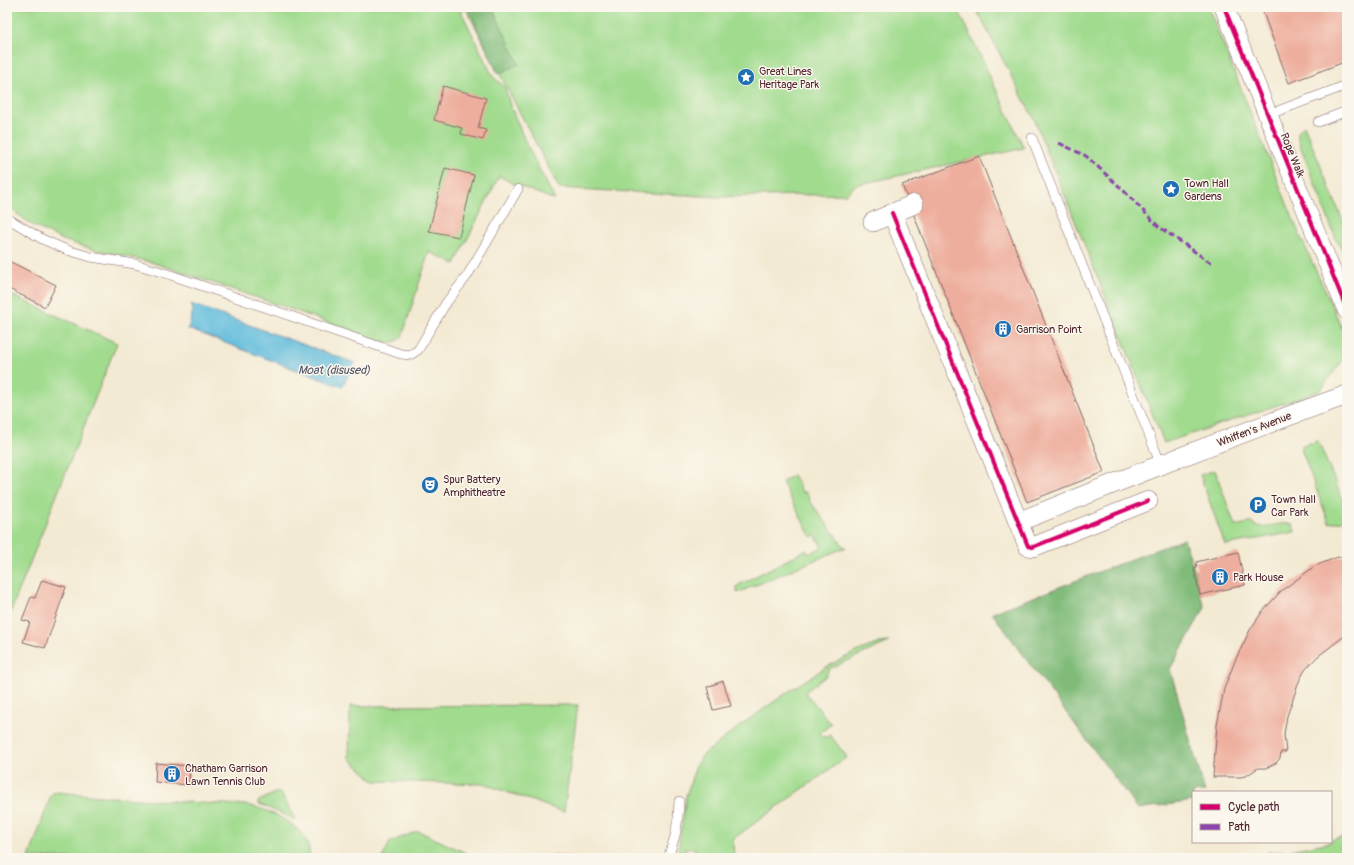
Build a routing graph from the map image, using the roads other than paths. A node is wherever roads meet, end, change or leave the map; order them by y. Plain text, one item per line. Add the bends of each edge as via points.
1 (1224, 7) edge
2 (1347, 85) edge
3 (1347, 111) edge
4 (1267, 115) junction
5 (1318, 122) dead end
6 (1032, 138) dead end
7 (518, 188) dead end
8 (914, 204) dead end
9 (892, 213) junction
10 (7, 218) edge
11 (873, 222) dead end
12 (1347, 310) edge
13 (1347, 394) edge
14 (1161, 465) junction
15 (1148, 500) dead end
16 (1018, 522) junction
17 (678, 801) dead end
18 (668, 858) edge

1 - 4 street, Rope Walk
2 - 4 lane
3 - 5 lane
4 - 12 street, Rope Walk
6 - 14 lane
7 - 10 lane via 467,276 446,303 418,350 410,355 348,337 168,274 135,264 91,257 67,250 42,239
8 - 9 street
9 - 11 street
9 - 16 street
13 - 14 street, Whiffen's Avenue
14 - 16 street, Whiffen's Avenue
15 - 16 street via 1031,547 1027,545
17 - 18 lane via 675,836

